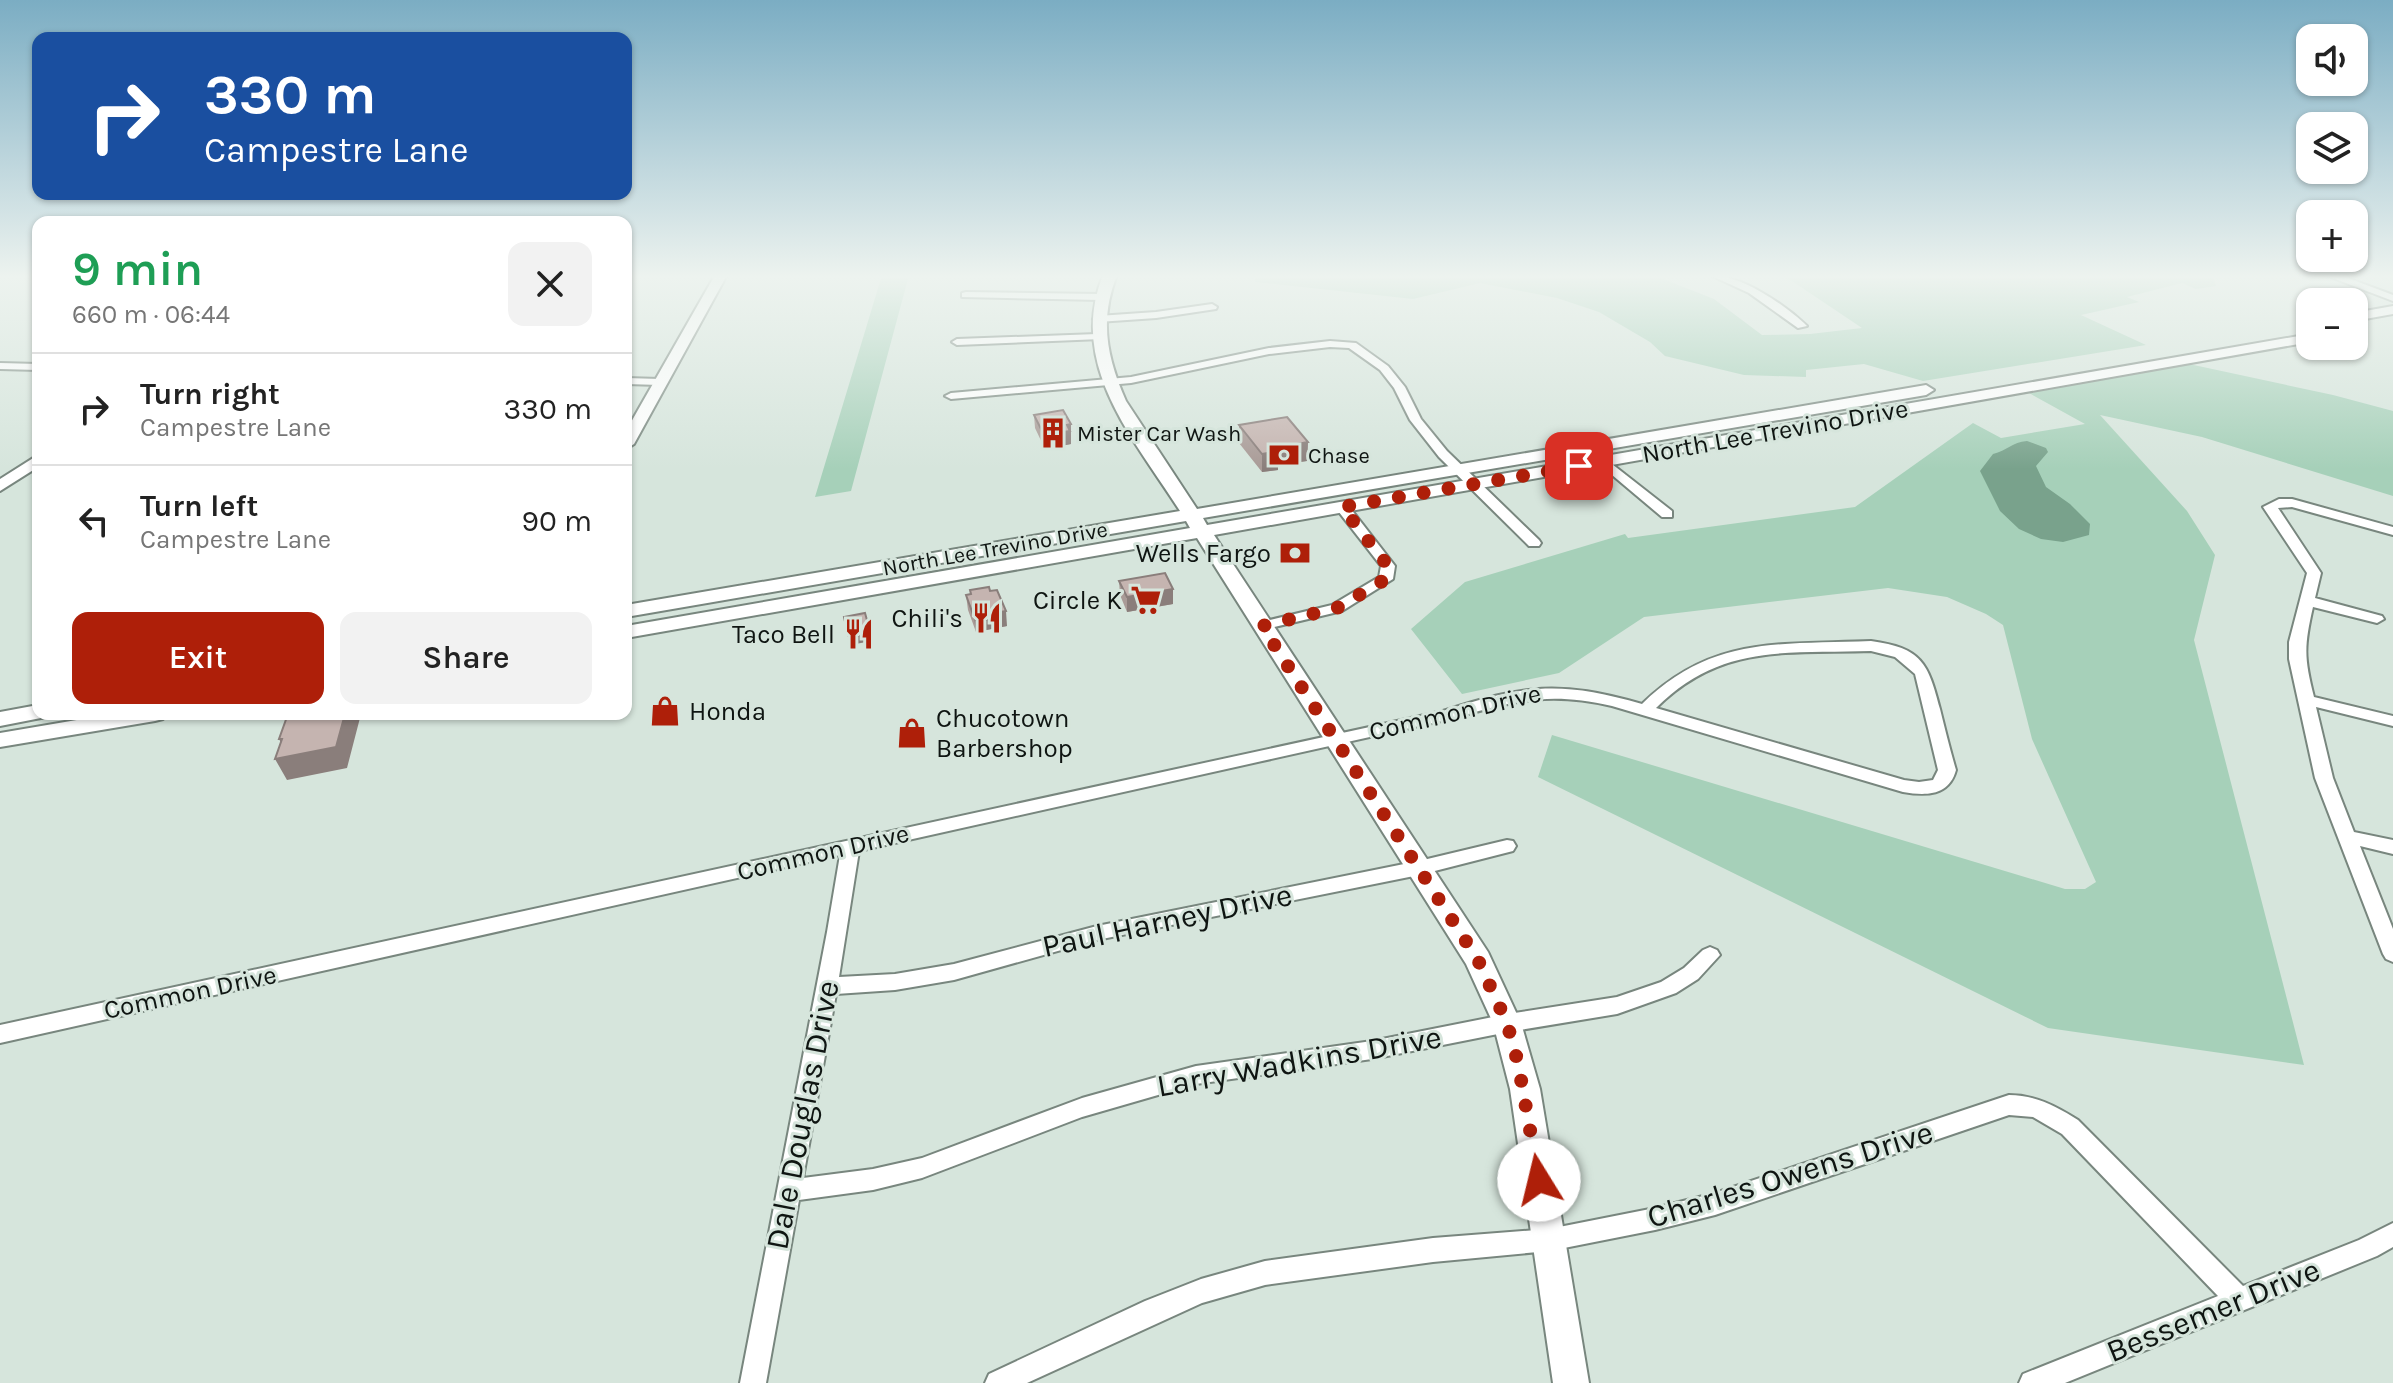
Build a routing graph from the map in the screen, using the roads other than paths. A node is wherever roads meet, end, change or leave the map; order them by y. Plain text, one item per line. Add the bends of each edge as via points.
1 (684, 340) edge
2 (967, 340) edge
3 (1105, 340) edge
4 (2219, 340) edge
5 (2296, 340) edge
6 (957, 342) dead end
7 (0, 366) edge
8 (32, 367) edge
9 (632, 381) edge
10 (1109, 381) junction
11 (660, 382) junction
12 (951, 396) dead end
13 (632, 433) edge
14 (1603, 461) junction
15 (32, 464) edge
16 (1459, 469) junction
17 (1474, 484) junction
18 (0, 486) edge
19 (1342, 507) junction
20 (1667, 514) dead end
21 (1196, 524) junction
22 (2393, 531) edge
23 (1534, 543) dead end
24 (872, 579) junction
25 (2308, 601) junction
26 (632, 610) edge
27 (2377, 619) dead end
28 (1262, 626) junction
29 (632, 631) edge
30 (2307, 700) junction
31 (1645, 710) junction
32 (32, 713) edge
33 (0, 719) edge
34 (119, 720) edge
35 (2393, 721) edge
36 (0, 740) edge
37 (1336, 740) junction
38 (2346, 837) junction
39 (1507, 846) dead end
40 (2393, 847) edge
41 (850, 848) junction
42 (1419, 868) junction
43 (2393, 954) edge
44 (1710, 955) dead end
45 (827, 986) junction
46 (1507, 1023) junction
47 (0, 1034) edge
48 (791, 1190) junction
49 (2393, 1234) edge
50 (1549, 1240) junction
51 (2239, 1299) junction
52 (753, 1383) edge
53 (998, 1383) edge
54 (1571, 1383) edge
55 (2032, 1383) edge

1 - 11 street
2 - 6 street
3 - 10 main road
4 - 16 main road, North Lee Trevino Drive
5 - 14 main road, North Lee Trevino Drive
7 - 8 street
9 - 11 street
10 - 12 street
10 - 16 street via 1280,349 1357,346 1384,368 1425,433
10 - 21 main road
11 - 13 street
14 - 17 main road, North Lee Trevino Drive
14 - 20 street
15 - 18 street
16 - 17 street
16 - 21 main road, North Lee Trevino Drive
17 - 19 main road, North Lee Trevino Drive
17 - 23 street
19 - 21 main road, North Lee Trevino Drive
19 - 28 street via 1388,566 1386,579 1337,608
21 - 24 main road, North Lee Trevino Drive
21 - 28 main road
22 - 25 street via 2307,506 2271,505 2269,510 2314,573
24 - 26 main road, North Lee Trevino Drive
24 - 29 main road, North Lee Trevino Drive
25 - 27 street
25 - 30 street via 2297,642
28 - 37 main road
30 - 35 street
30 - 38 street via 2317,755
31 - 31 street, Common Drive via 1903,786 1937,786 1947,776 1923,673 1908,658 1882,647 1721,657 1680,676
31 - 37 street, Common Drive via 1571,691 1533,691
32 - 33 main road
34 - 36 main road
37 - 41 street, Common Drive
37 - 42 main road
38 - 40 street
38 - 43 street
39 - 42 street, Paul Harney Drive
41 - 45 street, Dale Douglas Drive
41 - 47 street, Common Drive
42 - 45 street, Paul Harney Drive via 1097,933 954,972
42 - 46 main road via 1478,960
44 - 46 street, Larry Wadkins Drive via 1680,982 1645,997
45 - 48 street, Dale Douglas Drive
46 - 48 street, Larry Wadkins Drive via 1355,1053 1176,1079 1092,1103 924,1168 847,1185
46 - 50 main road via 1525,1089
48 - 52 street, Dale Douglas Drive
49 - 51 street, Bessemer Drive
50 - 51 street, Charles Owens Drive via 1715,1204 2023,1104 2048,1112 2083,1138
50 - 53 street, Charles Owens Drive via 1265,1273 1159,1308
50 - 54 main road
51 - 55 street, Bessemer Drive

